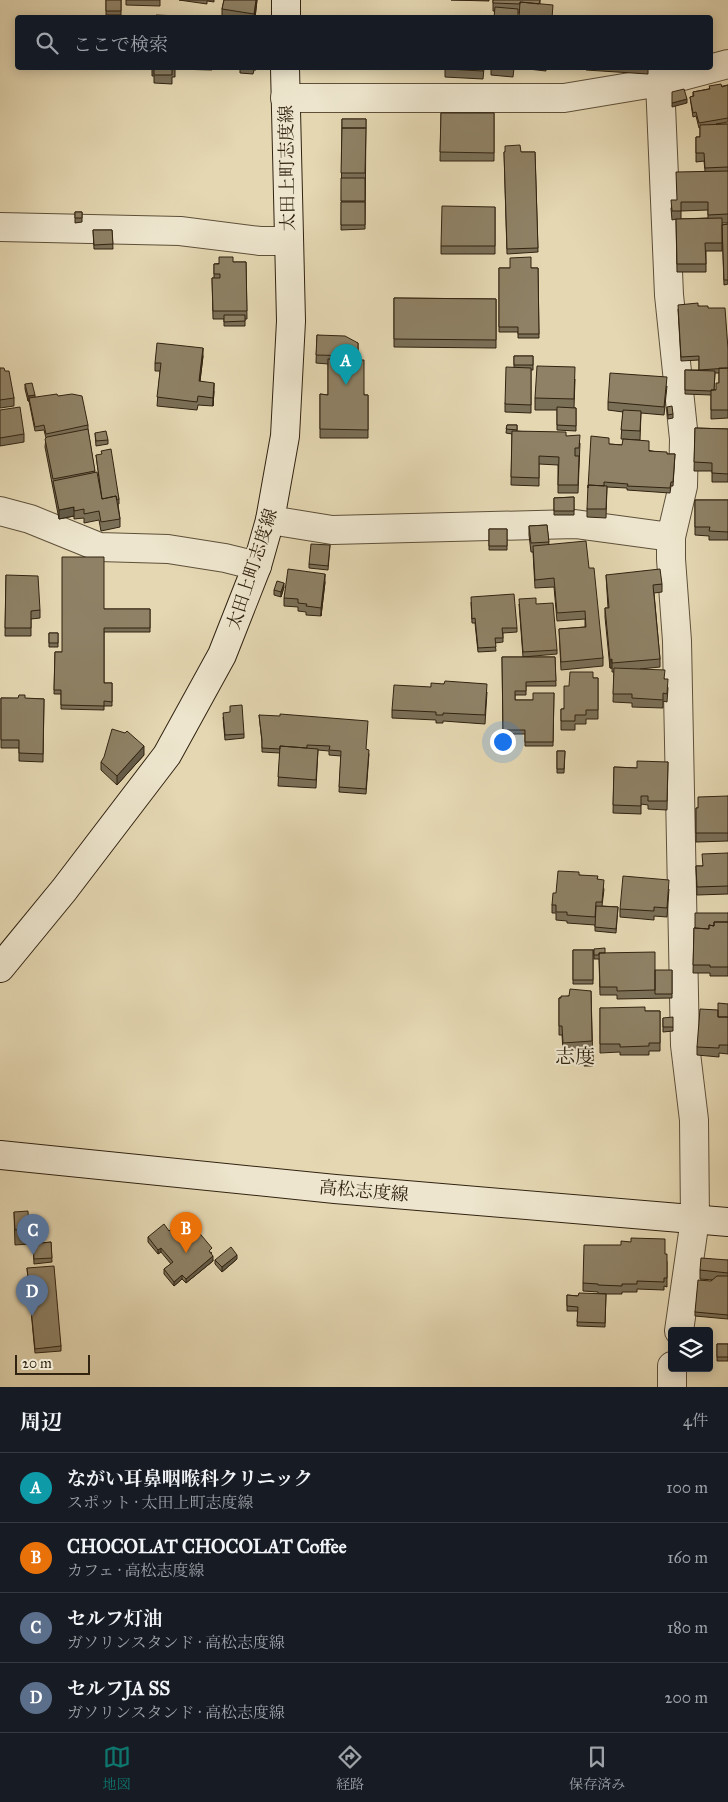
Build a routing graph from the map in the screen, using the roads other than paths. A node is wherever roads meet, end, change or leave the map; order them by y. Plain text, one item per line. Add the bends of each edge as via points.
1 (286, 0) edge
2 (286, 15) edge
3 (728, 64) edge
4 (713, 68) edge
5 (285, 70) edge
6 (705, 70) edge
7 (660, 82) junction
8 (285, 98) junction
9 (0, 227) edge
10 (289, 241) junction
11 (710, 438) edge
12 (684, 439) junction
13 (0, 511) edge
14 (270, 520) junction
15 (671, 537) junction
16 (256, 566) junction
17 (0, 968) edge
18 (0, 1155) edge
19 (695, 1219) junction
20 (728, 1222) edge
21 (680, 1327) edge
22 (672, 1372) edge
23 (672, 1387) edge

1 - 2 street
3 - 4 street
5 - 8 street, 太田上町志度線
6 - 7 street
7 - 8 street via 564,98
7 - 12 street via 669,295
8 - 10 street, 太田上町志度線
9 - 10 street via 180,231 260,241
10 - 14 street, 太田上町志度線 via 291,322 286,436
11 - 12 street
12 - 15 street via 683,486
13 - 16 street via 30,519 99,547 168,549
14 - 15 street via 332,530 575,524
14 - 16 street, 太田上町志度線
15 - 19 street via 677,641 685,1045 694,1120
16 - 17 street, 太田上町志度線 via 222,655 167,755
18 - 19 street, 高松志度線 via 335,1189
19 - 20 street, 高松志度線
19 - 21 street
22 - 23 street

